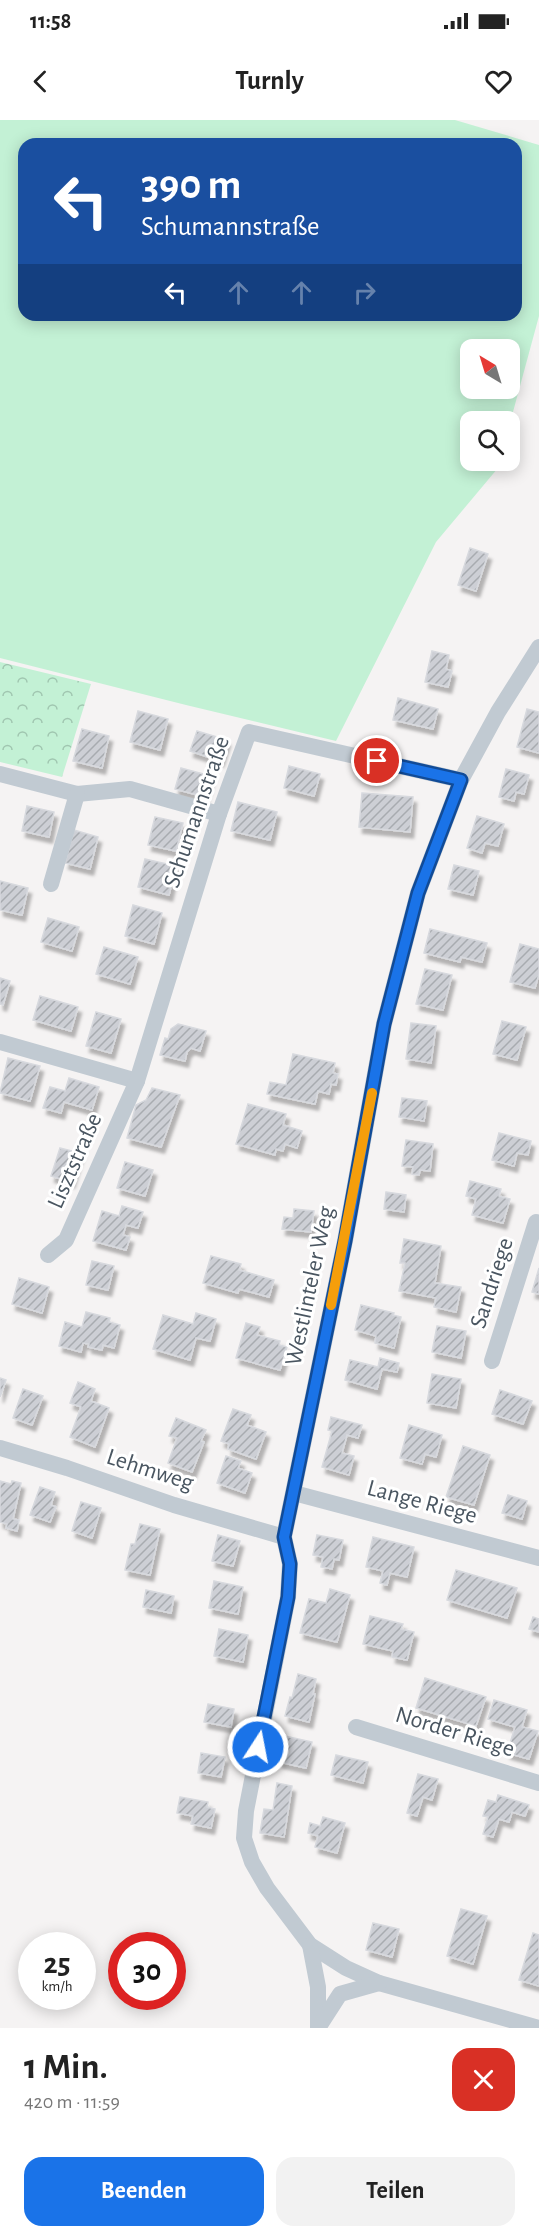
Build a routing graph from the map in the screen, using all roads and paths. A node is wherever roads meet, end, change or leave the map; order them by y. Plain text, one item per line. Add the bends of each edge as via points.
1 (537, 655) edge
2 (0, 774) edge
3 (461, 780) junction
4 (77, 794) junction
5 (219, 814) junction
6 (51, 884) dead end
7 (157, 1012) joint
8 (0, 1042) edge
9 (137, 1081) junction
10 (539, 1223) edge
11 (48, 1255) dead end
12 (492, 1361) dead end
13 (0, 1448) edge
14 (294, 1493) junction
15 (284, 1537) junction
16 (539, 1558) edge
17 (356, 1727) dead end
18 (539, 1783) edge
19 (310, 1945) junction
20 (380, 1983) junction
21 (318, 2028) edge
22 (539, 2028) edge

1 - 3 street, Westlinteler Weg via 498,712
2 - 4 street
3 - 5 street, Schumannstraße via 249,732
3 - 14 street, Westlinteler Weg via 418,893 384,1024
4 - 5 street via 130,789
4 - 6 street
5 - 7 street, Schumannstraße
7 - 9 street, Lisztstraße
8 - 9 street
9 - 11 street, Lisztstraße via 66,1240
10 - 12 street, Sandriege via 536,1222
13 - 15 street, Lehmweg
14 - 15 street, Westlinteler Weg
14 - 16 street, Lange Riege
15 - 19 street, Westlinteler Weg via 290,1564 288,1597 244,1838 267,1887
17 - 18 street, Norder Riege
19 - 20 street, Westlinteler Weg via 346,1968
19 - 21 street, Westlinteler Weg via 318,1987
20 - 21 street, Westlinteler Weg via 340,1994
20 - 22 street

